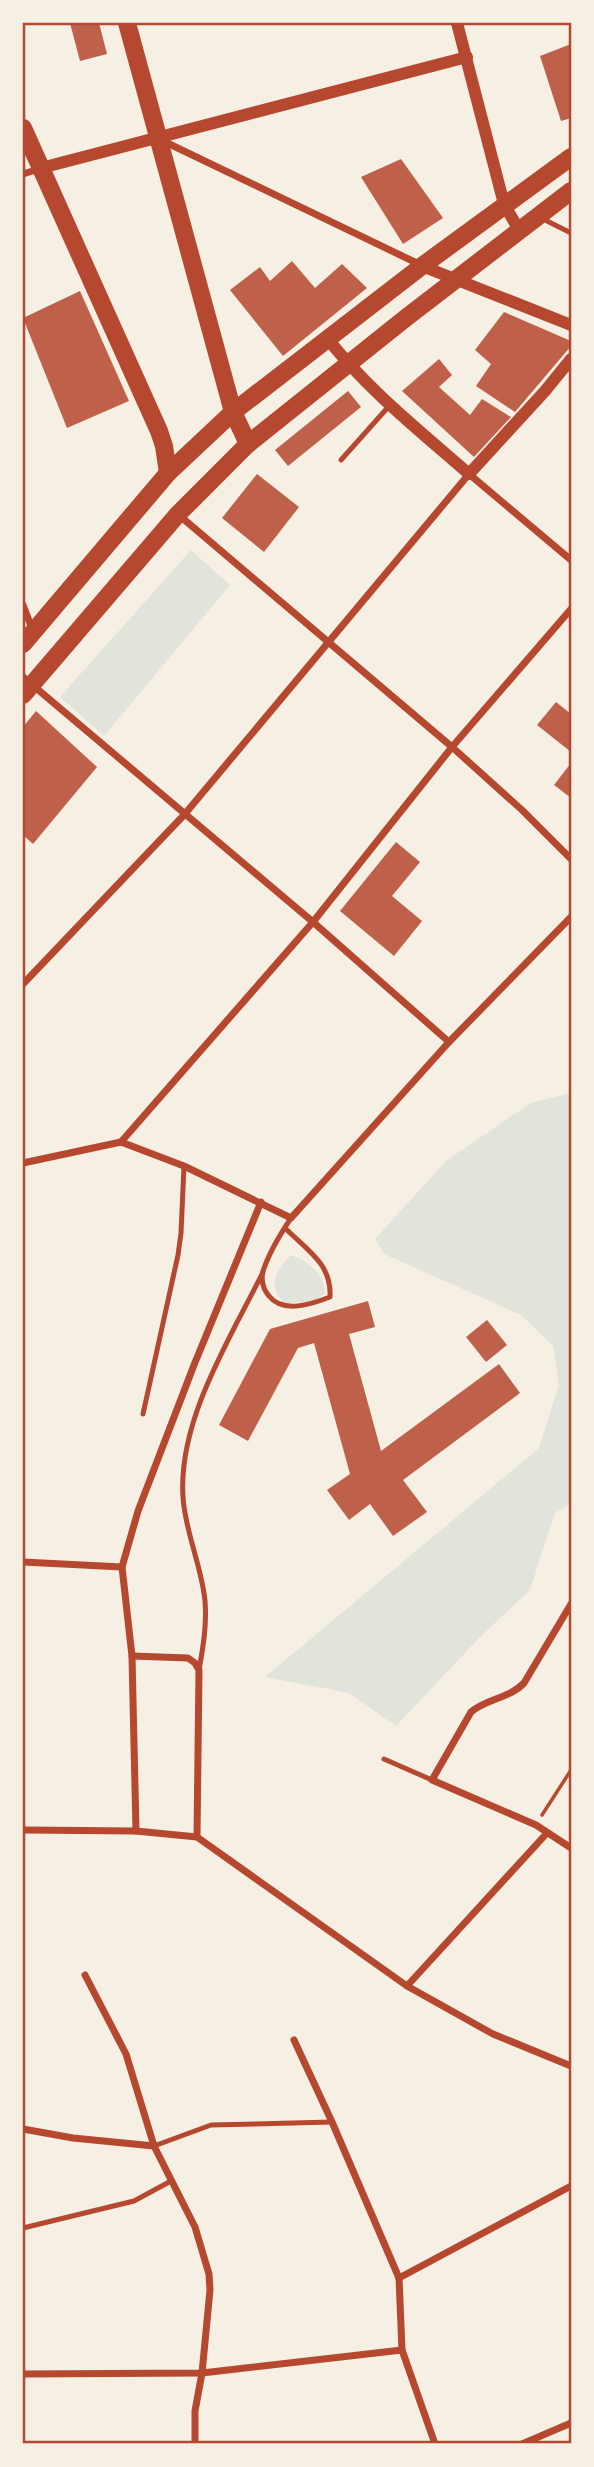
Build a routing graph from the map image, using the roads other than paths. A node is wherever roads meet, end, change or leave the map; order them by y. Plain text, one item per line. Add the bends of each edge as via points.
1 (127, 23) edge
2 (457, 23) edge
3 (467, 57) junction
4 (23, 128) edge
5 (158, 139) junction
6 (571, 156) edge
7 (41, 169) junction
8 (23, 174) edge
9 (571, 191) edge
10 (504, 204) junction
11 (538, 216) junction
12 (519, 230) junction
13 (571, 233) edge
14 (422, 266) junction
15 (455, 280) junction
16 (571, 324) edge
17 (327, 338) junction
18 (571, 359) edge
19 (348, 364) junction
20 (390, 405) junction
21 (233, 412) junction
22 (248, 444) junction
23 (341, 460) dead end
24 (168, 473) junction
25 (470, 474) junction
26 (178, 514) junction
27 (571, 559) edge
28 (23, 605) edge
29 (571, 609) edge
30 (28, 638) edge
31 (329, 641) junction
32 (26, 686) edge
33 (452, 747) junction
34 (184, 814) junction
35 (571, 859) edge
36 (571, 917) edge
37 (313, 922) junction
38 (23, 984) edge
39 (449, 1042) junction
40 (121, 1142) junction
41 (23, 1163) edge
42 (184, 1166) junction
43 (261, 1202) junction
44 (291, 1218) junction
45 (285, 1228) junction
46 (263, 1272) junction
47 (143, 1414) dead end
48 (23, 1562) edge
49 (122, 1567) junction
50 (571, 1604) edge
51 (132, 1656) junction
52 (200, 1670) junction
53 (384, 1759) dead end
54 (432, 1780) junction
55 (23, 1830) edge
56 (136, 1831) junction
57 (547, 1833) junction
58 (197, 1838) junction
59 (571, 1848) edge
60 (85, 1975) dead end
61 (407, 1986) junction
62 (294, 2040) dead end
63 (571, 2066) edge
64 (332, 2122) junction
65 (23, 2129) edge
66 (153, 2146) junction
67 (172, 2181) junction
68 (571, 2186) edge
69 (23, 2228) edge
70 (399, 2278) junction
71 (401, 2350) junction
72 (23, 2374) edge
73 (202, 2374) junction
74 (571, 2423) edge
75 (195, 2444) edge
76 (435, 2444) edge
77 (522, 2444) edge

1 - 5 main road
2 - 3 street
3 - 5 street
3 - 10 street
4 - 7 main road
5 - 7 street
5 - 14 street
5 - 21 main road
6 - 10 main road
7 - 8 street
7 - 24 main road via 159,431
9 - 11 main road
10 - 12 street
10 - 14 main road
11 - 12 main road
11 - 13 lane
12 - 15 main road
14 - 15 street
14 - 17 main road
15 - 16 street
15 - 19 main road
17 - 19 street
17 - 21 main road
18 - 25 street
19 - 20 street
19 - 22 main road
20 - 23 lane
20 - 25 street
21 - 22 main road
21 - 24 main road
22 - 26 main road
24 - 30 main road
25 - 27 street
25 - 31 street
26 - 31 street
26 - 32 main road
28 - 30 street
29 - 33 street
31 - 33 street
31 - 34 street
32 - 34 street
33 - 35 street
33 - 37 street
34 - 37 street
34 - 38 street
36 - 39 street
37 - 39 street
37 - 40 street
39 - 44 street
40 - 41 street
40 - 42 street
42 - 43 street
42 - 47 lane via 178,1255
43 - 44 street
43 - 49 street via 143,1498
44 - 45 lane
45 - 46 lane
45 - 46 lane via 326,1269 330,1297 311,1305 287,1306 272,1300 263,1288
46 - 52 lane via 204,1394 184,1457 183,1497 205,1600
48 - 49 street
49 - 51 street
50 - 54 street via 524,1683 471,1712
51 - 52 street via 188,1658
51 - 56 street
52 - 58 street
53 - 54 lane
54 - 57 street
55 - 56 street
56 - 58 street
57 - 59 street
57 - 61 street
58 - 61 street
60 - 66 street via 131,2066
61 - 63 street via 493,2034
62 - 64 street
64 - 66 lane via 211,2125
64 - 70 street
65 - 66 street
66 - 67 street
67 - 69 lane via 134,2202
67 - 73 street via 195,2227 210,2282
68 - 70 street
70 - 71 street
71 - 73 street
71 - 76 street
72 - 73 street
73 - 75 street
74 - 77 street

